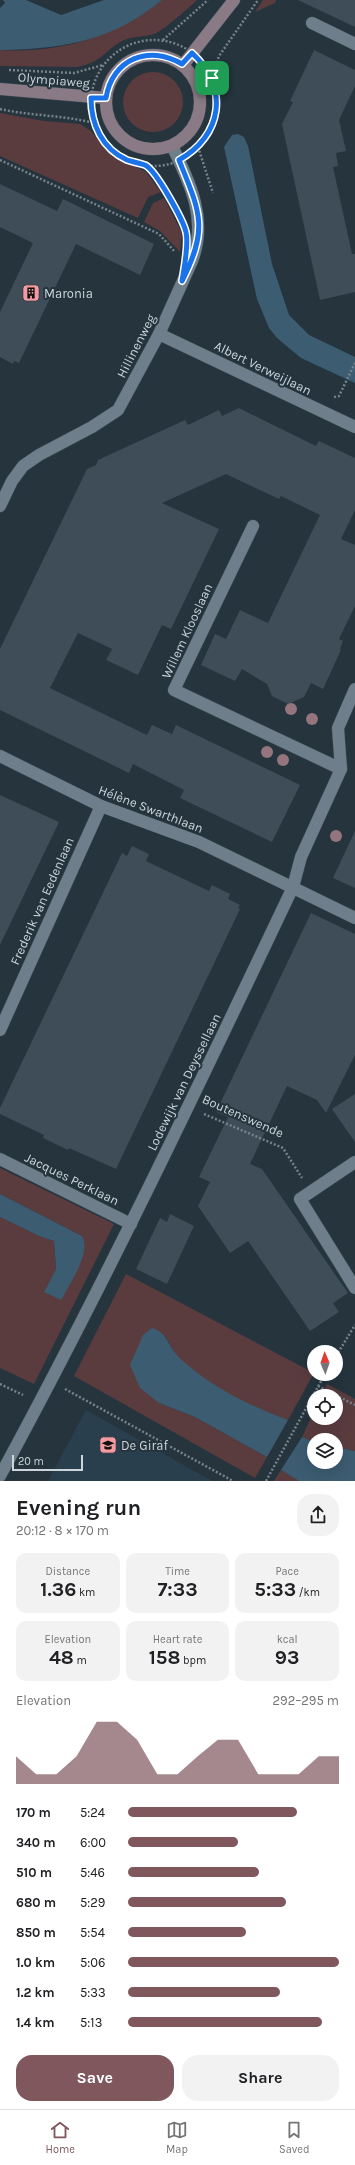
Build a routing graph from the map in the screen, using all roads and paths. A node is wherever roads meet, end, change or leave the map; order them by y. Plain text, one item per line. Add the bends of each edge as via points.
1 (208, 0) edge
2 (234, 0) edge
3 (258, 0) edge
4 (312, 23) dead end
5 (163, 40) junction
6 (355, 44) edge
7 (192, 53) junction
8 (103, 64) junction
9 (182, 64) junction
10 (7, 70) dead end
11 (212, 78) junction
12 (0, 89) edge
13 (91, 98) junction
14 (106, 98) junction
15 (0, 109) edge
16 (94, 123) junction
17 (172, 146) junction
18 (0, 160) edge
19 (179, 160) junction
20 (145, 165) junction
21 (180, 220) dead end
22 (192, 260) junction
23 (159, 334) junction
24 (355, 363) edge
25 (346, 382) dead end
26 (355, 427) edge
27 (0, 506) edge
28 (253, 526) dead end
29 (355, 691) edge
30 (0, 756) edge
31 (341, 769) junction
32 (100, 806) junction
33 (293, 887) junction
34 (355, 918) edge
35 (0, 1030) edge
36 (189, 1107) junction
37 (0, 1159) edge
38 (355, 1162) edge
39 (311, 1191) junction
40 (131, 1224) junction
41 (355, 1288) edge
42 (355, 1325) edge
43 (343, 1345) edge
44 (321, 1381) edge
45 (51, 1382) junction
46 (0, 1384) edge
47 (318, 1386) junction
48 (40, 1403) junction
49 (355, 1405) edge
50 (0, 1476) edge
51 (233, 1481) edge
52 (266, 1481) edge

1 - 5 path
2 - 7 main road
3 - 11 path via 220,56
4 - 6 street
5 - 7 path
5 - 8 path via 130,44
7 - 9 main road
7 - 11 path
8 - 10 path, Olympiaweg via 74,73
8 - 13 path via 94,80
9 - 14 main road via 159,55 142,56 127,62 114,74
9 - 17 main road via 196,81 200,94 200,108 193,128
11 - 19 path via 217,99 210,130 198,147
12 - 13 main road, Olympiaweg
13 - 14 main road, Olympiaweg
13 - 16 path
14 - 17 main road via 110,122 125,140 148,149
15 - 16 path
16 - 20 path via 103,140 113,151 126,159
17 - 19 street, Hillinenweg
18 - 22 path via 159,234 176,253
19 - 20 path via 162,165
19 - 22 street, Hillinenweg via 199,215 197,248
20 - 21 path via 156,176
22 - 23 street, Hillinenweg
23 - 26 street, Albert Verweijlaan
23 - 27 street, Hillinenweg via 118,410 23,466 12,481
24 - 25 path
28 - 31 street, Willem Klooslaan via 174,690
29 - 31 street, Lodewijk van Deyssellaan via 338,728
30 - 32 street, Hélène Swarthlaan
31 - 33 street, Lodewijk van Deyssellaan via 301,857
32 - 33 street, Hélène Swarthlaan via 198,842
32 - 35 street, Frederik van Eedenlaan
33 - 34 street
33 - 36 street, Lodewijk van Deyssellaan
36 - 39 path, Boutenswende via 283,1148
36 - 40 street, Lodewijk van Deyssellaan
37 - 40 street, Jacques Perklaan
38 - 39 street
39 - 41 street via 300,1198
40 - 45 street, Lodewijk van Deyssellaan
42 - 43 path
44 - 47 path
45 - 48 street, Lodewijk van Deyssellaan
45 - 51 path
46 - 48 path
47 - 49 path
47 - 52 path
48 - 50 street, Lodewijk van Deyssellaan

